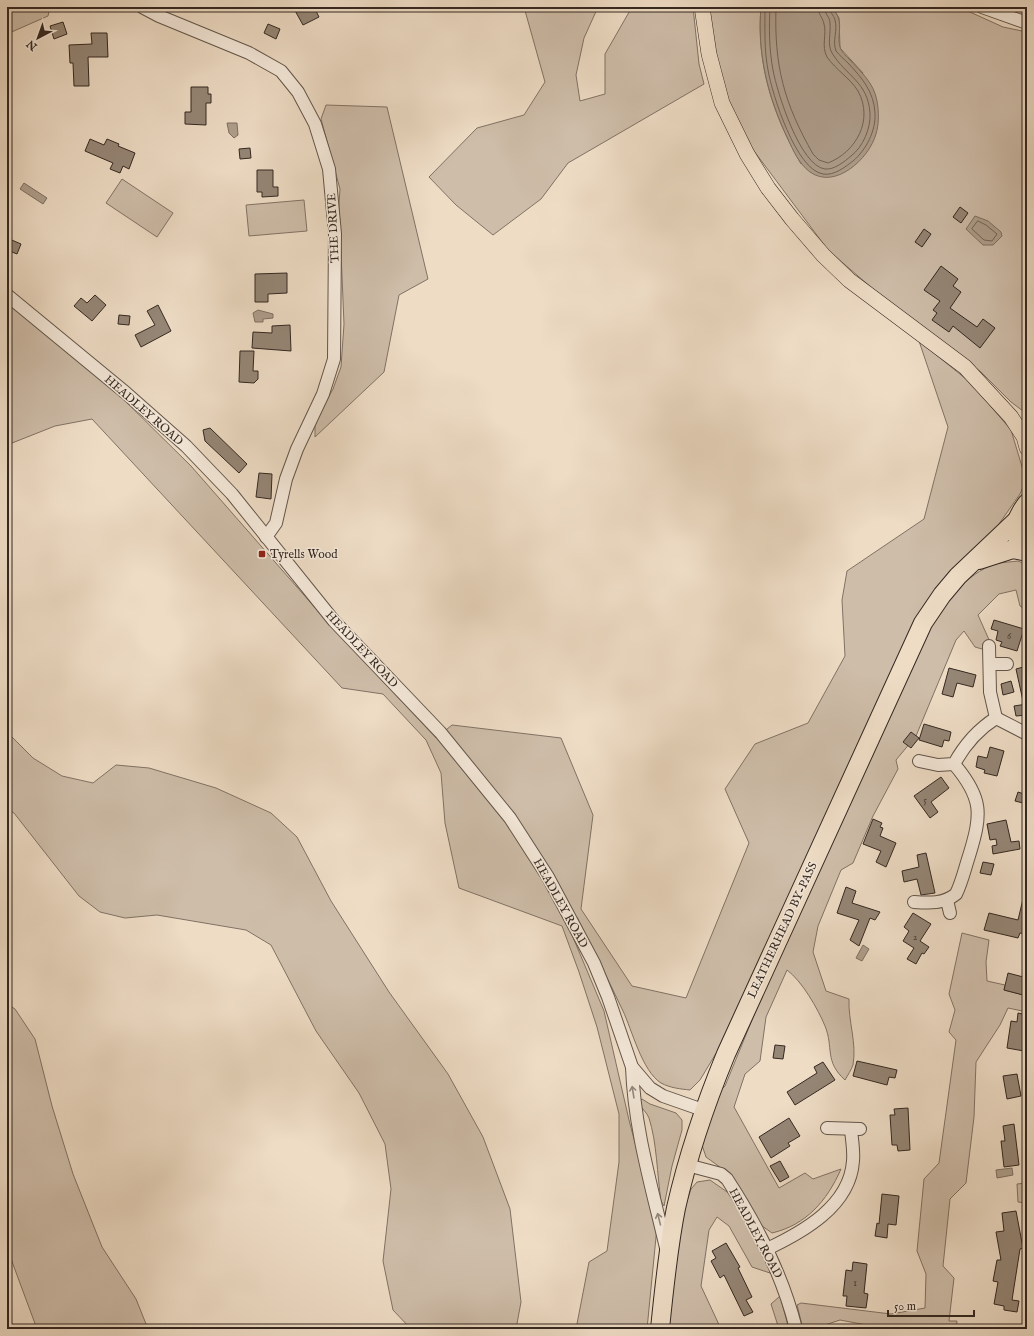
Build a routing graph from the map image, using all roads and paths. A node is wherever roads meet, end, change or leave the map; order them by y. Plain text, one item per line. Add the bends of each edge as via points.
1 (142, 7) edge
2 (702, 7) edge
3 (982, 7) edge
4 (1027, 23) edge
5 (7, 295) edge
6 (1026, 438) edge
7 (1027, 503) edge
8 (1017, 520) junction
9 (266, 537) junction
10 (1027, 551) edge
11 (976, 560) junction
12 (990, 646) dead end
13 (990, 664) junction
14 (1007, 664) dead end
15 (996, 718) junction
16 (1027, 734) edge
17 (919, 761) dead end
18 (954, 764) junction
19 (947, 900) junction
20 (914, 902) dead end
21 (950, 913) dead end
22 (632, 1066) junction
23 (703, 1110) junction
24 (827, 1128) dead end
25 (687, 1165) junction
26 (767, 1249) junction
27 (668, 1257) junction
28 (660, 1329) edge
29 (796, 1329) edge

1 - 9 street, THE DRIVE via 249,53 281,71 298,92 313,119 329,170 336,234 334,359 325,388 297,448 286,479 276,523
2 - 6 main road via 709,54 722,103 747,154 768,188 823,255 849,280 965,367
3 - 4 street
5 - 9 street, HEADLEY ROAD via 186,446 232,494
7 - 8 highway, LEATHERHEAD BY-PASS
8 - 10 highway via 1015,532
8 - 11 highway, LEATHERHEAD BY-PASS
9 - 22 street, HEADLEY ROAD via 334,621 440,732 510,818 548,877 594,963
10 - 11 highway, LEATHERHEAD BY-PASS via 1013,549
11 - 23 highway, LEATHERHEAD BY-PASS via 942,594 923,623 753,992
12 - 13 street
13 - 14 street
13 - 15 street via 990,692
15 - 16 street
15 - 18 street via 972,736
17 - 18 street via 938,765
18 - 19 street via 972,791 979,808 979,820 959,887 956,894
19 - 20 street
19 - 21 street
22 - 23 street, HEADLEY ROAD via 650,1088 663,1096
27 -> 22 street, HEADLEY ROAD via 645,1160 632,1087
23 - 25 highway, LEATHERHEAD BY-PASS
24 - 26 street via 855,1129 851,1173 829,1209 811,1226
25 - 26 street, HEADLEY ROAD via 722,1174 727,1179
25 - 27 highway, LEATHERHEAD BY-PASS
26 - 29 street, HEADLEY ROAD via 783,1284
27 - 28 highway, LEATHERHEAD BY-PASS

